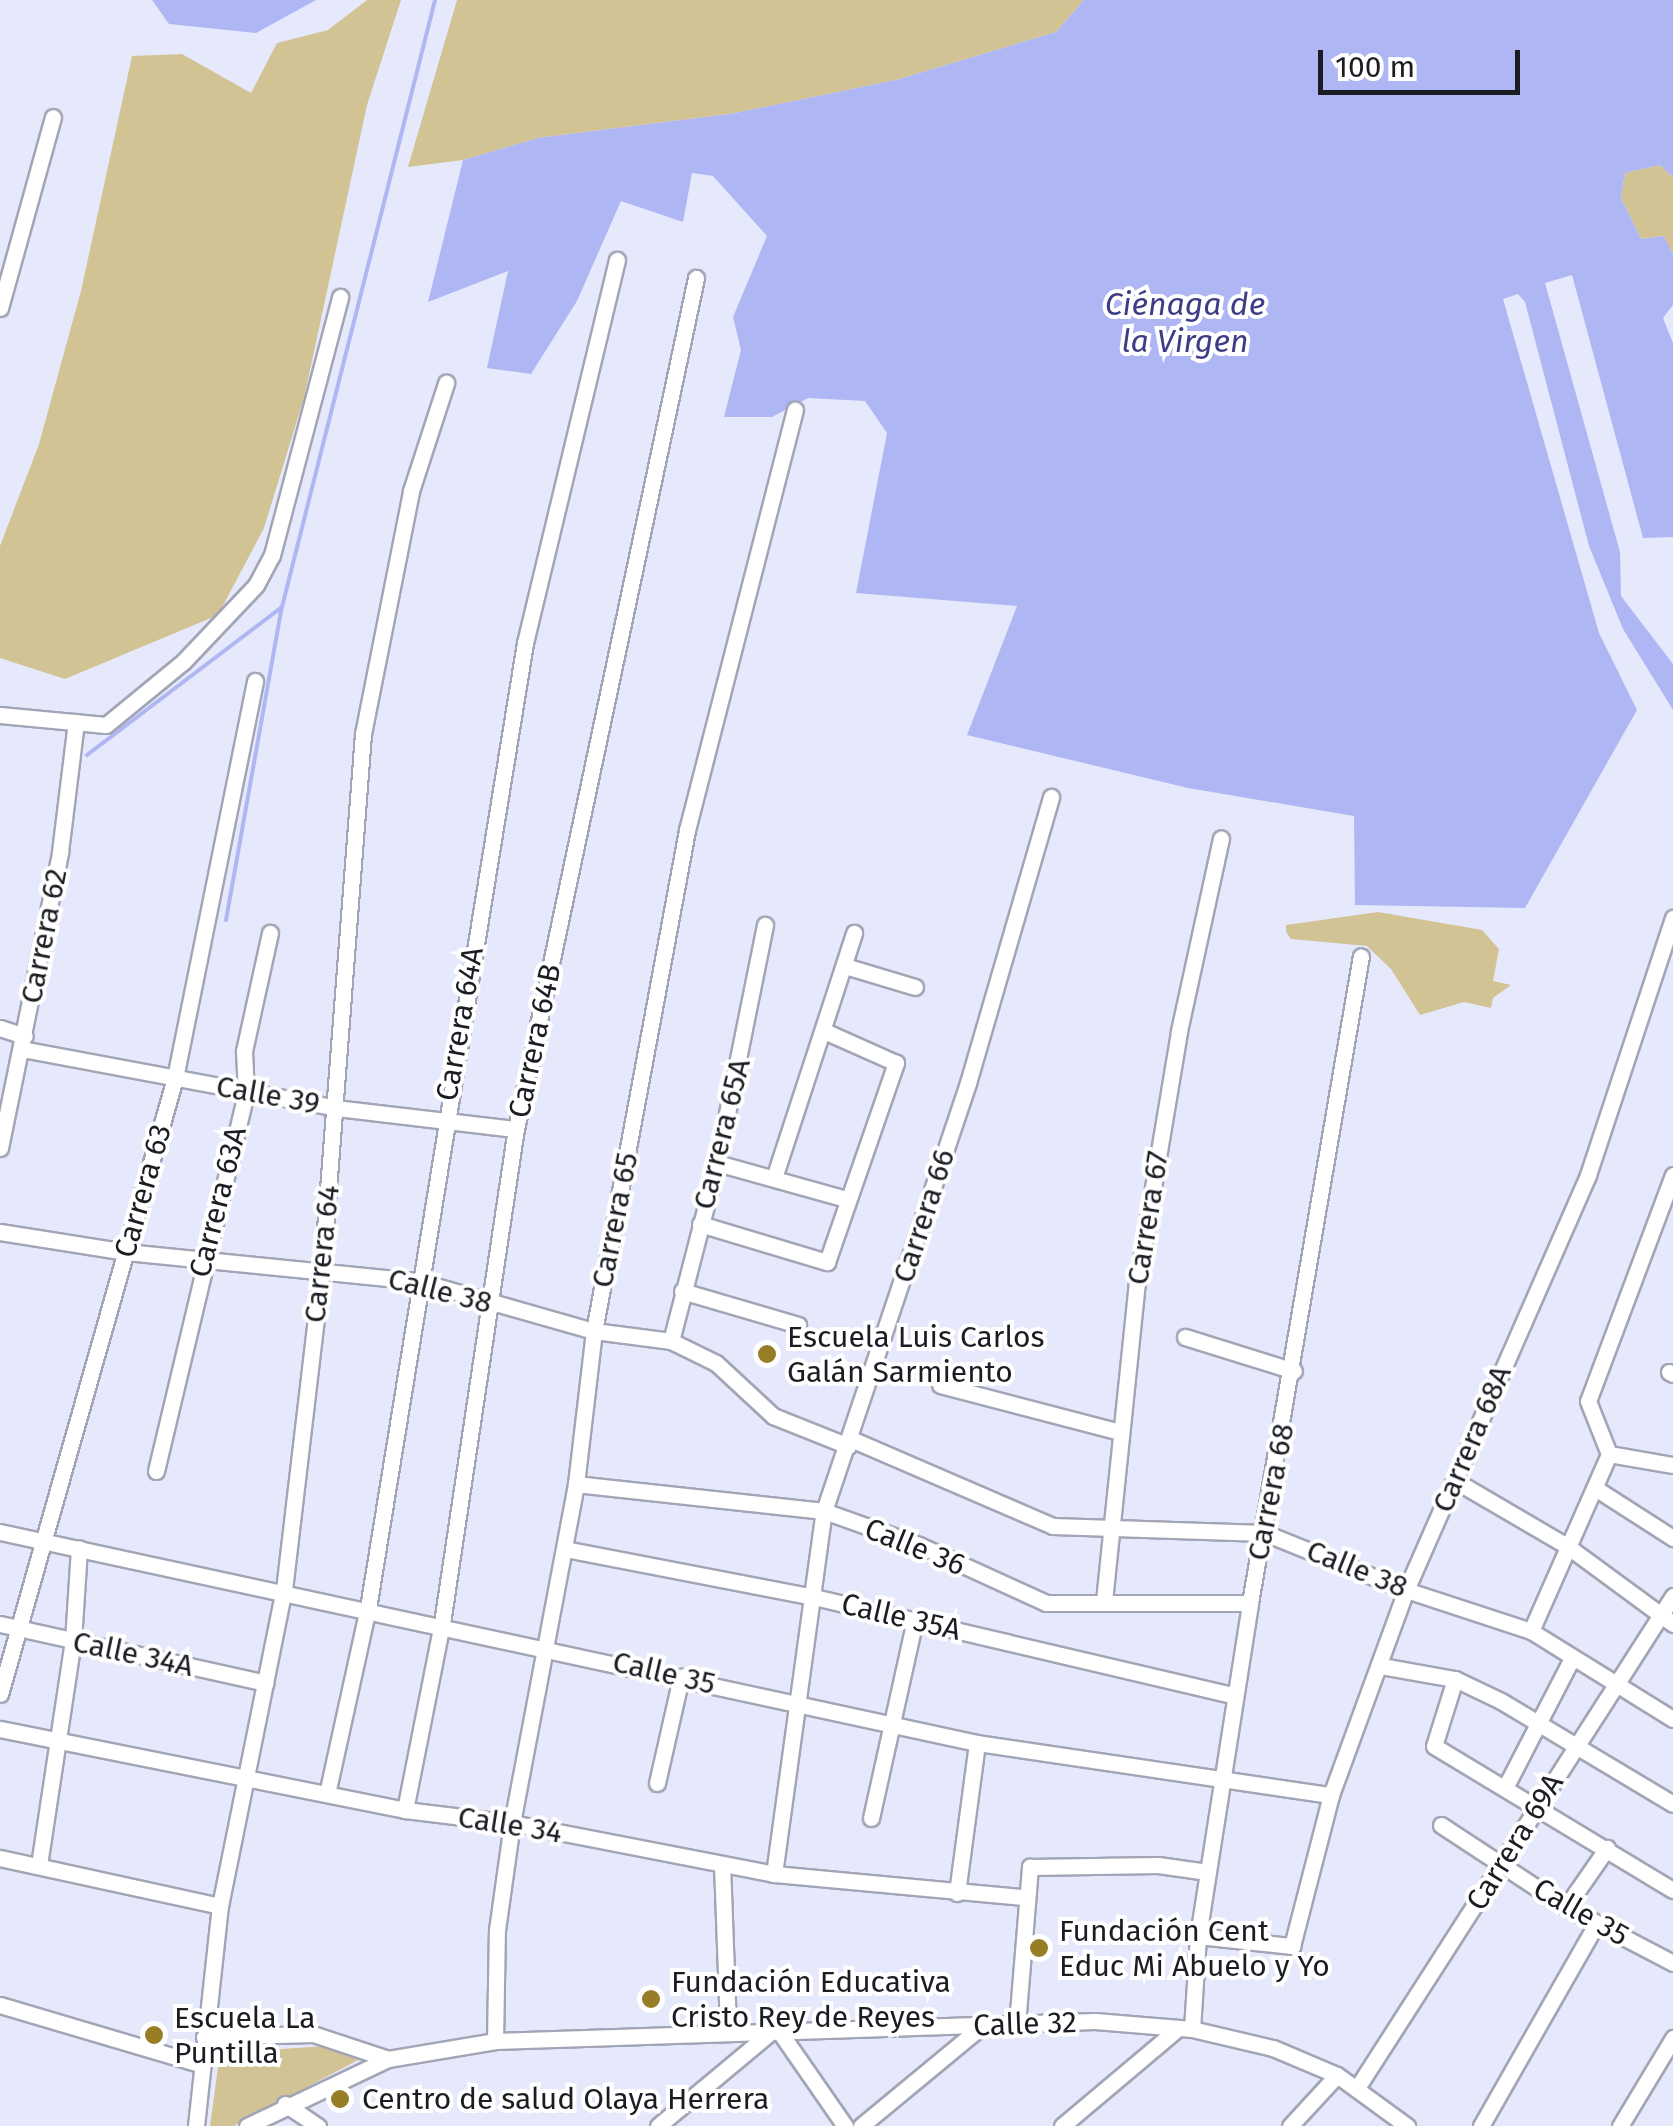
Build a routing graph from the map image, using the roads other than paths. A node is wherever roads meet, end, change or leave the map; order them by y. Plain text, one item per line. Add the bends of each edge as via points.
1 (53, 117) dead end
2 (617, 260) dead end
3 (696, 278) dead end
4 (340, 297) dead end
5 (0, 308) edge
6 (446, 383) dead end
7 (795, 410) dead end
8 (255, 681) dead end
9 (0, 715) edge
10 (76, 722) junction
11 (1051, 797) dead end
12 (1221, 839) dead end
13 (1673, 918) edge
14 (766, 925) dead end
15 (270, 933) dead end
16 (854, 934) dead end
17 (1361, 956) dead end
18 (845, 966) junction
19 (915, 987) dead end
20 (0, 1028) edge
21 (824, 1032) junction
22 (24, 1042) junction
23 (175, 1078) junction
24 (246, 1092) junction
25 (336, 1108) junction
26 (444, 1117) junction
27 (516, 1129) junction
28 (0, 1148) edge
29 (717, 1163) junction
30 (1673, 1175) edge
31 (774, 1178) junction
32 (846, 1199) junction
33 (700, 1224) junction
34 (0, 1232) edge
35 (126, 1252) junction
36 (202, 1260) junction
37 (322, 1268) junction
38 (418, 1281) junction
39 (682, 1291) junction
40 (491, 1304) junction
41 (798, 1325) dead end
42 (594, 1331) junction
43 (1185, 1337) dead end
44 (672, 1342) junction
45 (1294, 1370) junction
46 (940, 1385) dead end
47 (1120, 1432) junction
48 (850, 1443) junction
49 (1609, 1454) junction
50 (1673, 1465) edge
51 (156, 1470) dead end
52 (1454, 1480) junction
53 (576, 1484) junction
54 (1595, 1488) junction
55 (824, 1512) junction
56 (1109, 1531) junction
57 (0, 1532) edge
58 (1265, 1532) junction
59 (1673, 1538) edge
60 (47, 1541) junction
61 (1566, 1546) junction
62 (80, 1548) junction
63 (565, 1549) junction
64 (284, 1590) junction
65 (1406, 1590) junction
66 (1673, 1596) edge
67 (814, 1597) junction
68 (1104, 1602) junction
69 (1250, 1604) junction
70 (368, 1608) junction
71 (916, 1620) junction
72 (1667, 1620) edge
73 (442, 1623) junction
74 (0, 1624) edge
75 (20, 1628) junction
76 (1531, 1630) junction
77 (73, 1641) junction
78 (549, 1647) junction
79 (1572, 1658) junction
80 (1381, 1666) junction
81 (681, 1678) junction
82 (1455, 1680) junction
83 (266, 1683) junction
84 (1618, 1685) junction
85 (0, 1694) edge
86 (1235, 1696) junction
87 (800, 1704) junction
88 (1673, 1718) edge
89 (1538, 1724) junction
90 (891, 1726) junction
91 (0, 1729) edge
92 (60, 1743) junction
93 (977, 1743) junction
94 (1578, 1743) junction
95 (1224, 1778) junction
96 (244, 1779) junction
97 (657, 1783) dead end
98 (1507, 1784) junction
99 (328, 1794) junction
100 (1331, 1794) junction
101 (1540, 1804) junction
102 (1673, 1804) edge
103 (405, 1810) junction
104 (871, 1818) dead end
105 (512, 1823) junction
106 (1440, 1825) dead end
107 (1607, 1848) junction
108 (0, 1858) edge
109 (722, 1864) junction
110 (1501, 1864) junction
111 (39, 1865) junction
112 (1208, 1872) junction
113 (774, 1874) junction
114 (1673, 1890) edge
115 (957, 1893) junction
116 (1024, 1896) junction
117 (220, 1906) junction
118 (1566, 1907) junction
119 (1596, 1924) junction
120 (1198, 1936) junction
121 (1673, 1963) edge
122 (0, 2006) edge
123 (1017, 2025) junction
124 (982, 2026) junction
125 (1184, 2029) junction
126 (728, 2031) junction
127 (775, 2031) junction
128 (204, 2037) junction
129 (1673, 2038) edge
130 (494, 2040) junction
131 (388, 2060) junction
132 (202, 2065) junction
133 (1337, 2075) junction
134 (1357, 2088) junction
135 (285, 2104) junction
136 (1402, 2124) edge
137 (196, 2126) edge
138 (248, 2126) edge
139 (318, 2126) edge
140 (658, 2126) edge
141 (846, 2126) edge
142 (861, 2126) edge
143 (1062, 2126) edge
144 (1290, 2126) edge
145 (1480, 2126) edge
146 (1620, 2126) edge

1 - 5 street
2 - 26 street, Carrera 64A via 525,643
3 - 27 street, Carrera 64B
4 - 10 street via 272,555 256,586 118,719 106,725
6 - 25 street, Carrera 64 via 412,491 363,734
7 - 42 street, Carrera 65 via 687,830
8 - 23 street, Carrera 63
9 - 10 street
10 - 22 street, Carrera 62
11 - 48 street, Carrera 66 via 968,1083
12 - 47 street, Carrera 67 via 1179,1031
13 - 52 street, Carrera 68A via 1588,1175
14 - 29 street, Carrera 65A
15 - 24 street, Carrera 63A via 244,1051
16 - 18 street
17 - 45 street, Carrera 68
18 - 19 street
18 - 21 street
20 - 22 street, Calle 39
21 - 31 street
21 - 32 street via 896,1063
22 - 23 street, Calle 39
22 - 28 street, Carrera 62
23 - 24 street, Calle 39
23 - 35 street, Carrera 63
24 - 25 street, Calle 39
24 - 36 street, Carrera 63A
25 - 26 street, Calle 39
25 - 37 street, Carrera 64
26 - 27 street, Calle 39
26 - 38 street, Carrera 64A
27 - 40 street, Carrera 64B
29 - 31 street
29 - 33 street, Carrera 65A
30 - 49 street via 1588,1401
31 - 32 street
32 - 33 street via 827,1262
33 - 39 street, Carrera 65A
34 - 35 street, Calle 38
35 - 36 street, Calle 38
35 - 60 street, Carrera 63
36 - 37 street, Calle 38
36 - 51 street, Carrera 63A
37 - 38 street, Calle 38
37 - 64 street, Carrera 64
38 - 40 street, Calle 38
38 - 70 street, Carrera 64A
39 - 41 street
39 - 44 street, Carrera 65A
40 - 42 street, Calle 38
40 - 73 street, Carrera 64B
42 - 44 street, Calle 38
42 - 53 street, Carrera 65
43 - 45 street
44 - 48 street, Calle 38 via 716,1364 773,1416
45 - 58 street, Carrera 68
46 - 47 street
47 - 56 street, Carrera 67
48 - 55 street, Carrera 66
48 - 56 street, Calle 38 via 1052,1526
49 - 50 street
49 - 54 street
52 - 61 street
52 - 65 street, Carrera 68A
53 - 55 street, Calle 36
53 - 63 street, Carrera 65
54 - 59 street
54 - 61 street
55 - 67 street, Carrera 66
55 - 68 street, Calle 36 via 919,1544 1046,1604 1081,1608
56 - 58 street, Calle 38
56 - 68 street, Carrera 67
57 - 60 street, Calle 35
58 - 65 street, Calle 38
58 - 69 street, Carrera 68
60 - 62 street, Calle 35
60 - 75 street, Carrera 63
61 - 72 street
61 - 76 street
62 - 64 street, Calle 35
62 - 77 street
63 - 67 street, Calle 35A
63 - 78 street, Carrera 65
64 - 70 street, Calle 35
64 - 83 street, Carrera 64
65 - 76 street, Calle 38
65 - 80 street, Carrera 68A
66 - 72 street, Carrera 69A
67 - 71 street, Calle 35A
67 - 87 street, Carrera 66
68 - 69 street, Calle 36
69 - 86 street, Carrera 68
70 - 73 street, Calle 35
70 - 99 street, Carrera 64A
71 - 86 street, Calle 35A
71 - 90 street
72 - 84 street, Carrera 69A
73 - 78 street, Calle 35
73 - 103 street, Carrera 64B
74 - 75 street, Calle 34A
75 - 77 street, Calle 34A
75 - 85 street, Carrera 63
76 - 79 street, Calle 38
77 - 83 street, Calle 34A
77 - 92 street
78 - 81 street, Calle 35
78 - 105 street, Carrera 65
79 - 84 street, Calle 38
79 - 89 street
80 - 82 street
80 - 100 street, Carrera 68A
81 - 87 street, Calle 35
81 - 97 street
82 - 89 street
82 - 98 street via 1434,1746
83 - 96 street, Carrera 64
84 - 88 street, Calle 38
84 - 94 street, Carrera 69A
86 - 95 street, Carrera 68
87 - 90 street, Calle 35
87 - 113 street, Carrera 66
89 - 94 street
89 - 98 street
90 - 93 street, Calle 35
90 - 104 street
91 - 92 street, Calle 34
92 - 96 street, Calle 34
92 - 111 street
93 - 95 street, Calle 35
93 - 115 street
94 - 101 street, Carrera 69A
94 - 102 street
95 - 100 street, Calle 35
95 - 112 street, Carrera 68
96 - 99 street, Calle 34
96 - 117 street, Carrera 64
98 - 101 street
99 - 103 street, Calle 34
100 - 120 street, Carrera 68A via 1292,1946
101 - 107 street
101 - 110 street, Carrera 69A
103 - 105 street, Calle 34
105 - 109 street, Calle 34
105 - 130 street, Carrera 65 via 497,1930
106 - 110 street, Calle 35
107 - 114 street
107 - 118 street
108 - 111 street
109 - 113 street, Calle 34
109 - 126 street
110 - 118 street, Calle 35
110 - 134 street, Carrera 69A
111 - 117 street
112 - 116 street via 1036,1863 1026,1872
112 - 120 street, Carrera 68
113 - 115 street, Calle 34
115 - 116 street, Calle 34
116 - 123 street
117 - 128 street, Carrera 64
118 - 119 street, Calle 35
119 - 121 street, Calle 35
119 - 145 street
120 - 125 street, Carrera 68
122 - 132 street
123 - 124 street, Calle 32
123 - 125 street, Calle 32 via 1095,2021
124 - 127 street, Calle 32
124 - 142 street
125 - 133 street, Calle 32 via 1238,2037
125 - 143 street
126 - 127 street, Calle 32
126 - 130 street, Calle 32
127 - 140 street
127 - 141 street
128 - 131 street via 314,2034
128 - 132 street, Carrera 64
129 - 146 street
130 - 131 street, Calle 32
131 - 135 street, Calle 32
132 - 137 street, Carrera 64
133 - 134 street, Calle 32
133 - 144 street
134 - 136 street, Calle 32
135 - 138 street, Calle 32
135 - 139 street

